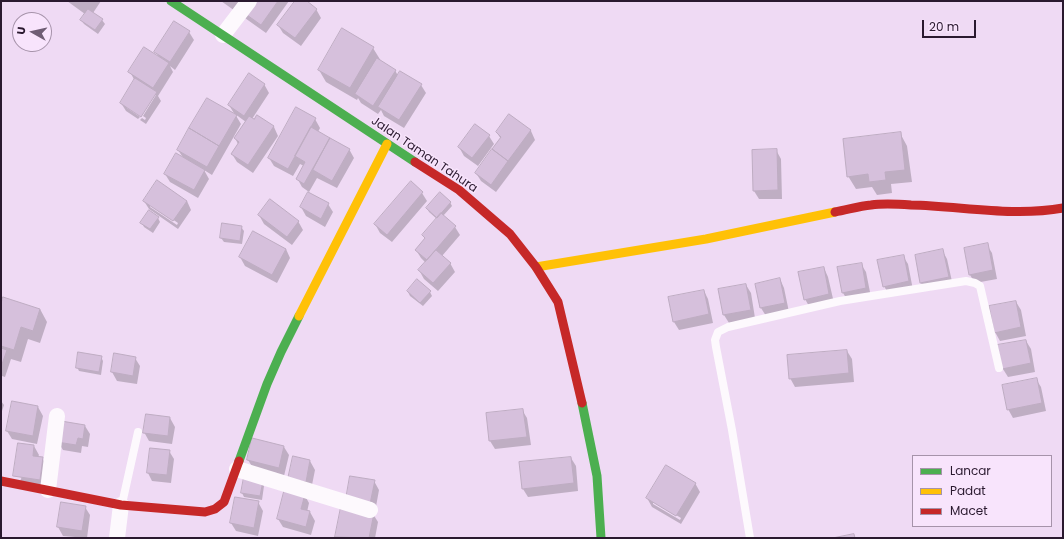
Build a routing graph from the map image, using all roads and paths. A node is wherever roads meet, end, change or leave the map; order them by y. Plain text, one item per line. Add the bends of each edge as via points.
1 (170, 1) edge
2 (249, 1) edge
3 (223, 36) junction
4 (387, 144) junction
5 (1063, 208) edge
6 (536, 267) junction
7 (999, 368) dead end
8 (57, 416) dead end
9 (138, 432) dead end
10 (237, 469) junction
11 (1, 481) edge
12 (48, 490) junction
13 (121, 505) junction
14 (370, 510) dead end
15 (117, 538) edge
16 (601, 538) edge
17 (750, 538) edge

1 - 3 street, Jalan Taman Tahura
2 - 3 street
3 - 4 street, Jalan Taman Tahura
4 - 6 street, Jalan Taman Tahura via 459,190 510,234
4 - 10 street via 281,352
5 - 6 street via 1008,211 871,205 706,239
6 - 16 street, Jalan Taman Tahura via 558,302 574,366 597,476
7 - 17 lane via 980,286 966,281 840,301 728,327 718,332 716,348
8 - 12 street
9 - 13 lane
10 - 13 street via 224,502 217,509 196,512
10 - 14 street
11 - 12 street
12 - 13 street
13 - 15 street

